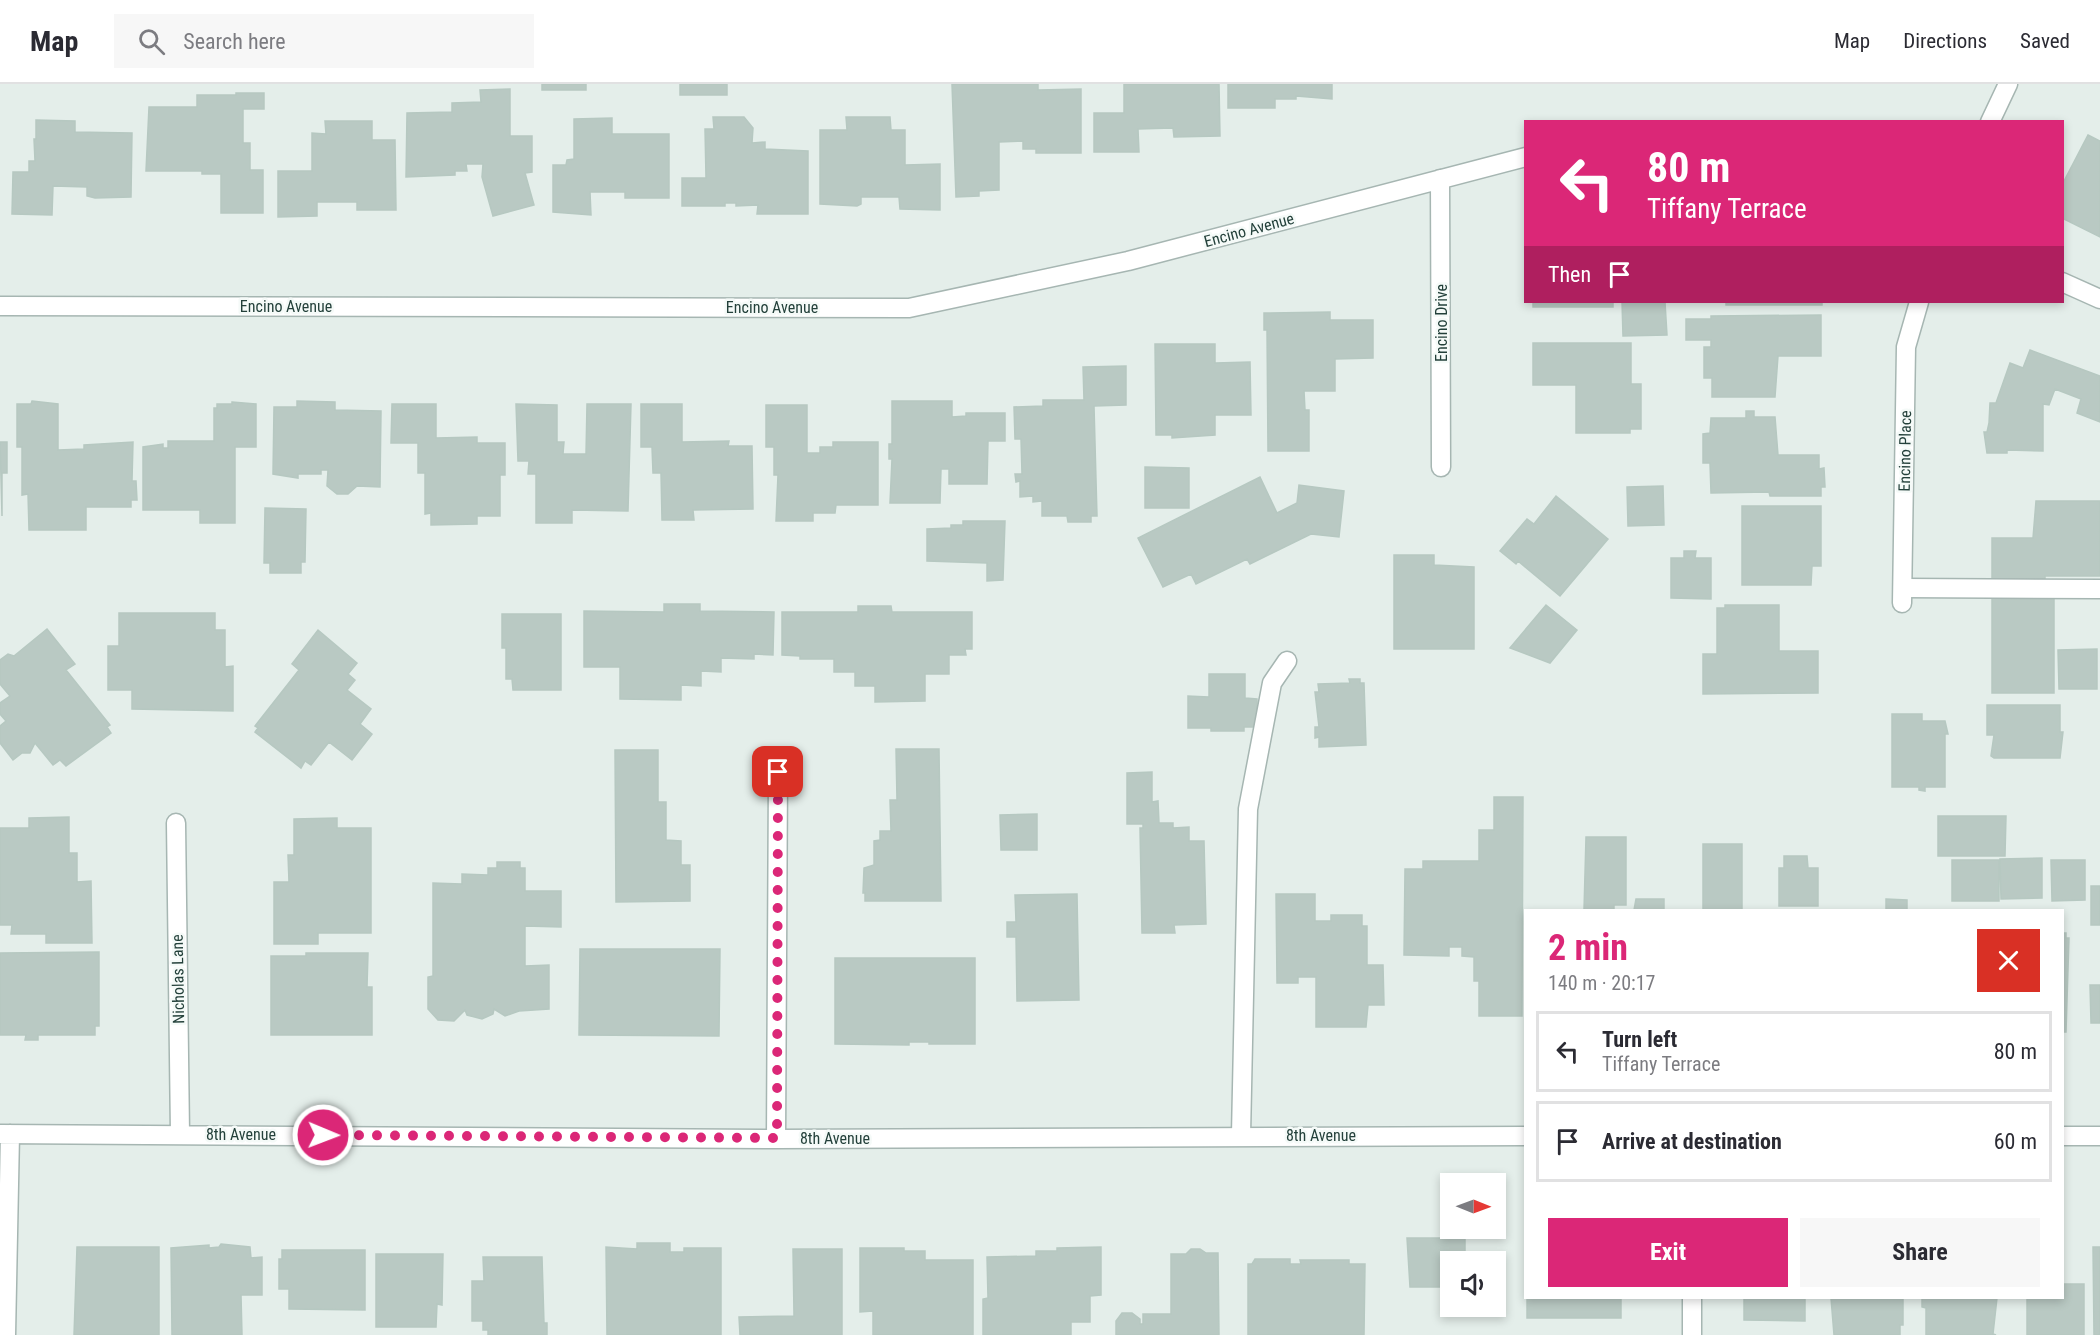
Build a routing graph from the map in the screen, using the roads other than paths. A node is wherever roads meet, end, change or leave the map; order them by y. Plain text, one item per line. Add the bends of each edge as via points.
1 (2008, 84) edge
2 (1991, 120) edge
3 (1524, 158) edge
4 (1440, 179) junction
5 (2064, 283) edge
6 (2100, 299) edge
7 (1919, 303) edge
8 (0, 306) edge
9 (1441, 467) dead end
10 (2100, 589) edge
11 (1287, 661) dead end
12 (778, 772) dead end
13 (176, 823) dead end
14 (5, 1134) edge
15 (180, 1134) junction
16 (1241, 1135) junction
17 (1524, 1136) edge
18 (2064, 1136) edge
19 (2100, 1136) edge
20 (777, 1138) junction
21 (1692, 1299) edge
22 (6, 1335) edge
23 (1692, 1335) edge

1 - 2 street
3 - 4 street, Encino Avenue
4 - 8 street, Encino Avenue via 1128,261 909,308
4 - 9 street, Encino Drive
5 - 6 street
7 - 10 street, Encino Place via 1906,347 1903,595
11 - 16 street via 1272,683 1248,809
12 - 20 street
13 - 15 street, Nicholas Lane
14 - 15 street, 8th Avenue
14 - 22 street
15 - 20 street, 8th Avenue
16 - 17 street, 8th Avenue
16 - 20 street, 8th Avenue
18 - 19 street
21 - 23 street

